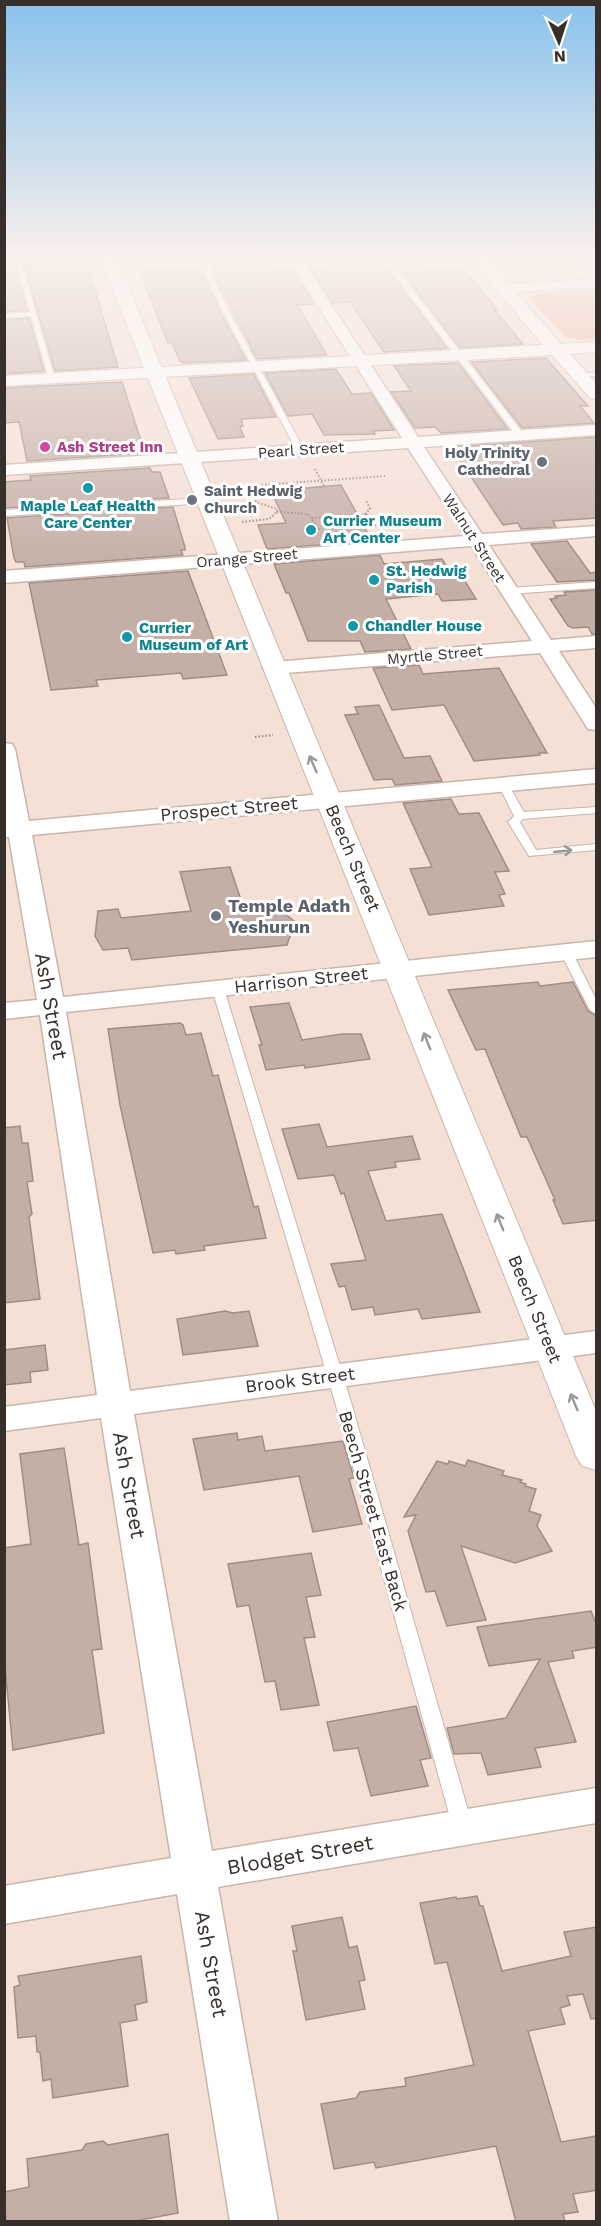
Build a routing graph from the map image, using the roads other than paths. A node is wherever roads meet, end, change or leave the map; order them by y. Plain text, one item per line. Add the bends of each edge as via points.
1 (48, 364) edge
2 (149, 364) edge
3 (293, 364) edge
4 (361, 364) edge
5 (466, 364) edge
6 (574, 364) edge
7 (257, 366) junction
8 (153, 373) junction
9 (588, 375) edge
10 (52, 378) junction
11 (4, 381) edge
12 (597, 394) edge
13 (597, 430) edge
14 (520, 435) junction
15 (411, 442) junction
16 (301, 451) junction
17 (186, 458) junction
18 (4, 470) edge
19 (204, 501) junction
20 (4, 513) edge
21 (597, 531) edge
22 (476, 540) junction
23 (229, 560) junction
24 (4, 577) edge
25 (597, 585) edge
26 (509, 591) junction
27 (597, 642) edge
28 (545, 646) junction
29 (273, 668) junction
30 (597, 724) edge
31 (4, 749) edge
32 (597, 776) edge
33 (503, 784) junction
34 (329, 800) junction
35 (597, 810) edge
36 (520, 816) junction
37 (11, 830) edge
38 (597, 848) edge
39 (597, 949) edge
40 (566, 952) junction
41 (399, 969) junction
42 (218, 989) junction
43 (52, 1007) junction
44 (597, 1010) edge
45 (4, 1011) edge
46 (597, 1342) edge
47 (551, 1349) junction
48 (335, 1376) junction
49 (115, 1403) junction
50 (4, 1419) edge
51 (597, 1456) edge
52 (597, 1805) edge
53 (463, 1828) junction
54 (195, 1872) junction
55 (4, 1905) edge
56 (254, 2222) edge

1 - 10 lane
2 - 8 main road, Beech Street
3 - 7 main road
4 - 15 street, Walnut Street
5 - 14 lane
6 - 9 main road
7 - 8 main road
7 - 16 lane
8 - 10 main road
8 - 17 main road, Beech Street
9 - 12 main road
10 - 11 main road
13 - 14 street, Pearl Street
14 - 15 street, Pearl Street
15 - 16 street, Pearl Street
15 - 22 street, Walnut Street
16 - 17 street, Pearl Street
17 - 18 street, Pearl Street
17 - 19 main road, Beech Street
19 - 20 lane
19 - 23 main road, Beech Street
21 - 22 street, Orange Street
22 - 23 street, Orange Street
22 - 26 street, Walnut Street
23 - 24 street, Orange Street
23 - 29 main road, Beech Street
25 - 26 lane
26 - 28 street, Walnut Street
27 - 28 street, Myrtle Street
28 - 29 street, Myrtle Street
28 - 30 street, Walnut Street
34 -> 29 main road, Beech Street
31 - 37 street, Ash Street
32 - 33 street, Prospect Street
33 - 34 street, Prospect Street
33 - 36 lane
34 - 37 street, Prospect Street
34 - 41 main road, Beech Street
35 - 36 lane
36 -> 38 lane via 514,822 533,854
37 - 43 street, Ash Street
39 - 40 street, Harrison Street
40 - 41 street, Harrison Street
40 - 44 lane
41 - 42 street, Harrison Street
47 -> 41 main road, Beech Street
42 - 43 street, Harrison Street
42 - 48 lane, Beech Street East Back
43 - 45 street, Harrison Street
43 - 49 street, Ash Street
46 - 47 street, Brook Street
47 - 48 street, Brook Street
51 -> 47 main road, Beech Street
48 - 49 street, Brook Street
48 - 53 lane, Beech Street East Back
49 - 50 street, Brook Street
49 - 54 street, Ash Street
52 - 53 street, Blodget Street
53 - 54 street, Blodget Street
54 - 55 street, Blodget Street
54 - 56 street, Ash Street

